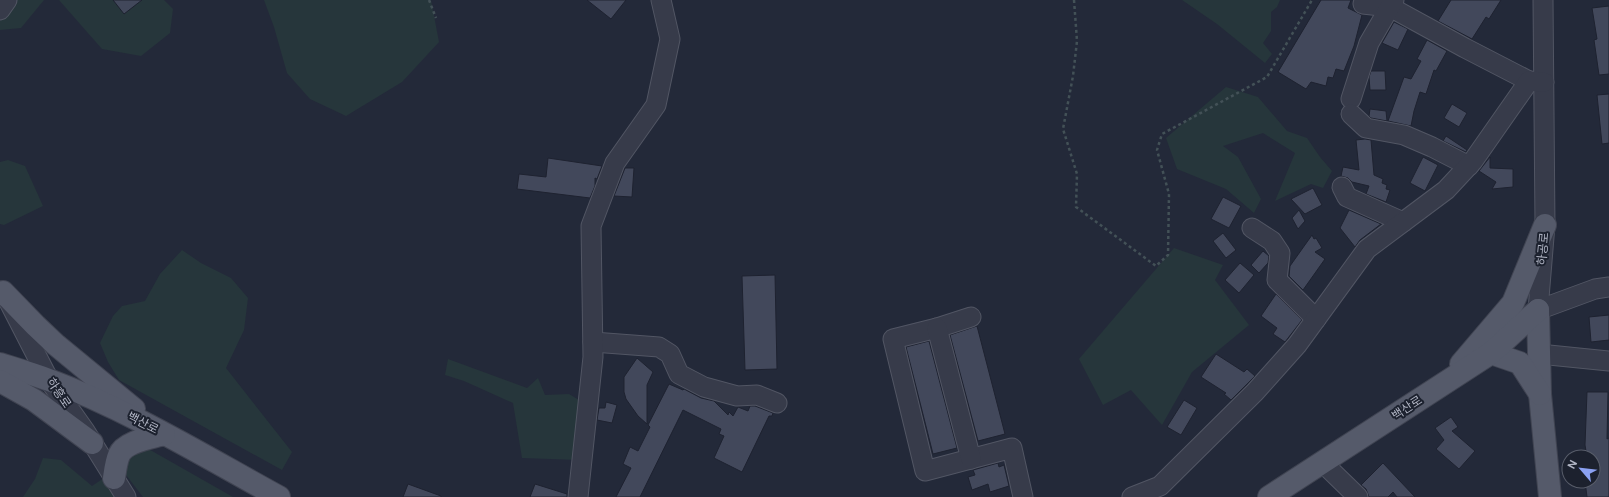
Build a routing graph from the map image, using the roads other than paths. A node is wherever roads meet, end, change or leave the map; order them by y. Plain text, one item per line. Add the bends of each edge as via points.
1 (7, 0) edge
2 (661, 0) edge
3 (1543, 0) edge
4 (1392, 3) edge
5 (1363, 4) dead end
6 (0, 10) edge
7 (1537, 81) junction
8 (1469, 166) junction
9 (1342, 187) dead end
10 (1403, 222) junction
11 (1545, 225) junction
12 (1252, 228) dead end
13 (1609, 287) edge
14 (1, 295) edge
15 (1538, 310) junction
16 (971, 317) dead end
17 (1316, 319) junction
18 (937, 328) junction
19 (593, 342) junction
20 (1491, 353) junction
21 (1539, 354) junction
22 (1609, 361) edge
23 (0, 364) edge
24 (0, 380) edge
25 (49, 380) junction
26 (1444, 384) junction
27 (1540, 394) junction
28 (777, 403) dead end
29 (164, 434) junction
30 (92, 442) junction
31 (971, 460) junction
32 (1323, 463) junction
33 (114, 478) junction
34 (126, 497) edge
35 (279, 497) edge
36 (578, 497) edge
37 (1023, 497) edge
38 (1132, 497) edge
39 (1270, 497) edge
40 (1358, 497) edge
41 (1550, 497) edge

1 - 6 street
2 - 19 street via 670,39 656,105 615,163 591,226
3 - 7 street, 하공로
4 - 5 street
4 - 7 street via 1465,48
4 - 8 street via 1368,43 1351,106 1366,128 1404,135 1432,146
7 - 8 street
7 - 11 street, 하공로
8 - 10 street via 1446,190
9 - 10 street via 1347,197
10 - 17 street via 1366,249
11 - 15 street, 하공로
11 - 26 main road via 1513,303
12 - 17 street via 1272,241 1280,253 1277,280
13 - 15 street via 1595,289
14 - 25 street, 하흥로
14 - 29 main road via 55,344
15 - 20 main road, 백산로
15 - 21 main road, 하공로
16 - 18 street
17 - 38 street via 1297,346 1255,392 1160,486
18 - 31 street
18 - 31 street via 893,339 925,471
19 - 28 street via 659,347 670,354 679,374 704,387 737,396 757,395
19 - 36 street
20 - 26 main road, 백산로
20 - 27 main road via 1520,362
21 - 22 street
21 - 27 main road, 하공로
23 - 25 main road, 백산로
24 - 30 main road via 34,400
25 - 29 main road, 백산로 via 110,406
25 - 30 street, 하흥로
26 - 32 main road, 백산로
27 - 41 main road, 하공로
29 - 33 main road via 125,447 119,455
29 - 35 main road, 백산로
30 - 33 street, 하흥로
31 - 37 street via 1012,448
32 - 39 main road, 백산로
32 - 40 street
33 - 34 street, 하흥로

